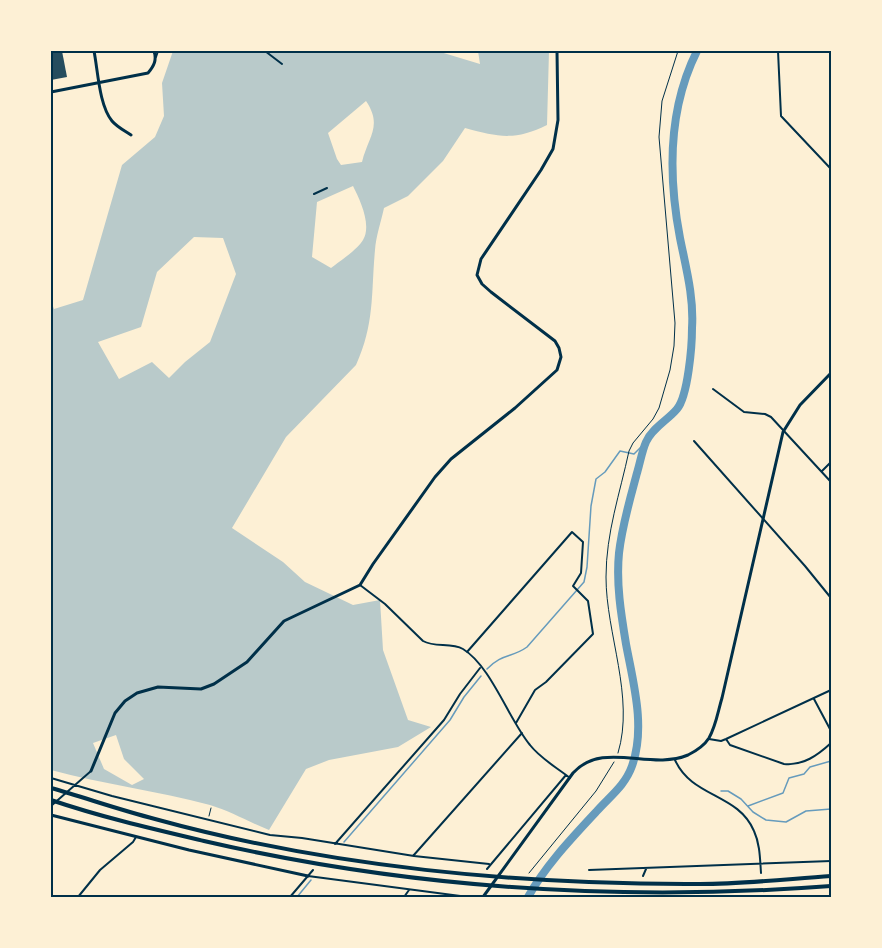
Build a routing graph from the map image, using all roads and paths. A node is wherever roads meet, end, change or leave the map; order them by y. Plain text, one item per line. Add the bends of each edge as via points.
1 (94, 51) edge
2 (156, 51) edge
3 (266, 51) edge
4 (556, 51) edge
5 (678, 51) edge
6 (778, 51) edge
7 (282, 64) dead end
8 (100, 81) junction
9 (51, 92) edge
10 (131, 135) dead end
11 (831, 169) edge
12 (327, 188) dead end
13 (314, 194) dead end
14 (831, 373) edge
15 (713, 389) dead end
16 (783, 432) junction
17 (694, 441) dead end
18 (831, 462) edge
19 (822, 471) junction
20 (831, 482) edge
21 (762, 518) junction
22 (360, 585) junction
23 (831, 598) edge
24 (467, 652) junction
25 (481, 668) junction
26 (831, 690) edge
27 (814, 699) junction
28 (516, 723) junction
29 (831, 731) edge
30 (522, 733) junction
31 (709, 739) junction
32 (726, 739) junction
33 (831, 742) edge
34 (675, 760) junction
35 (91, 771) joint
36 (566, 775) junction
37 (51, 778) edge
38 (570, 778) junction
39 (51, 788) edge
40 (51, 800) edge
41 (51, 806) edge
42 (51, 815) edge
43 (136, 837) junction
44 (331, 843) junction
45 (335, 844) junction
46 (330, 848) dead end
47 (413, 856) junction
48 (831, 861) edge
49 (489, 864) junction
50 (760, 865) junction
51 (487, 869) dead end
52 (646, 869) junction
53 (313, 870) dead end
54 (589, 870) dead end
55 (761, 873) dead end
56 (527, 875) dead end
57 (308, 876) junction
58 (643, 876) dead end
59 (831, 876) edge
60 (831, 886) edge
61 (409, 890) junction
62 (470, 892) dead end
63 (78, 897) edge
64 (290, 897) edge
65 (404, 897) edge
66 (468, 897) edge
67 (483, 897) edge

1 - 8 street
2 - 8 street via 148,73
3 - 7 street
4 - 22 street via 558,120 553,149 481,259 477,275 491,292 555,341 560,352 558,368 451,459
5 - 56 path via 662,101 659,137 675,346 657,413 629,451 612,520 606,577 622,693 619,750 596,791
6 - 11 street via 781,116
8 - 9 street
8 - 10 street via 112,122
12 - 13 street
14 - 16 street via 800,405
15 - 16 street via 744,412 771,417
16 - 19 street
16 - 21 street
17 - 21 street
18 - 19 street
19 - 20 street
21 - 23 street
21 - 31 street via 722,698
22 - 24 street via 423,641
22 - 35 street via 284,621 247,662 214,684 201,689 158,687 125,701 115,713
24 - 25 street
24 - 28 street via 572,532 584,542 581,573 573,586 588,601 593,634 535,690
25 - 28 street
25 - 45 street via 438,727
26 - 27 street
27 - 29 street
27 - 32 street
28 - 30 street
30 - 36 street via 538,754
30 - 47 street
31 - 32 street
31 - 34 street
32 - 33 street via 730,745 793,765 809,759
34 - 38 street via 603,756 586,762
34 - 50 street via 694,784 734,806 748,821 757,840
35 - 41 street
36 - 38 street
36 - 49 street
37 - 44 street via 270,835
38 - 67 street
39 - 59 highway via 157,820 268,845 376,863 579,882 700,884
40 - 60 highway via 164,832 286,859 422,880 573,891 697,893
42 - 43 street
43 - 57 street
43 - 63 street
44 - 45 street
44 - 46 street
45 - 47 street
47 - 49 street
48 - 50 street
49 - 51 street
50 - 52 street
50 - 55 street
52 - 54 street
52 - 58 street
53 - 57 street
57 - 61 street
57 - 64 street
61 - 65 street
61 - 66 street
62 - 66 street

